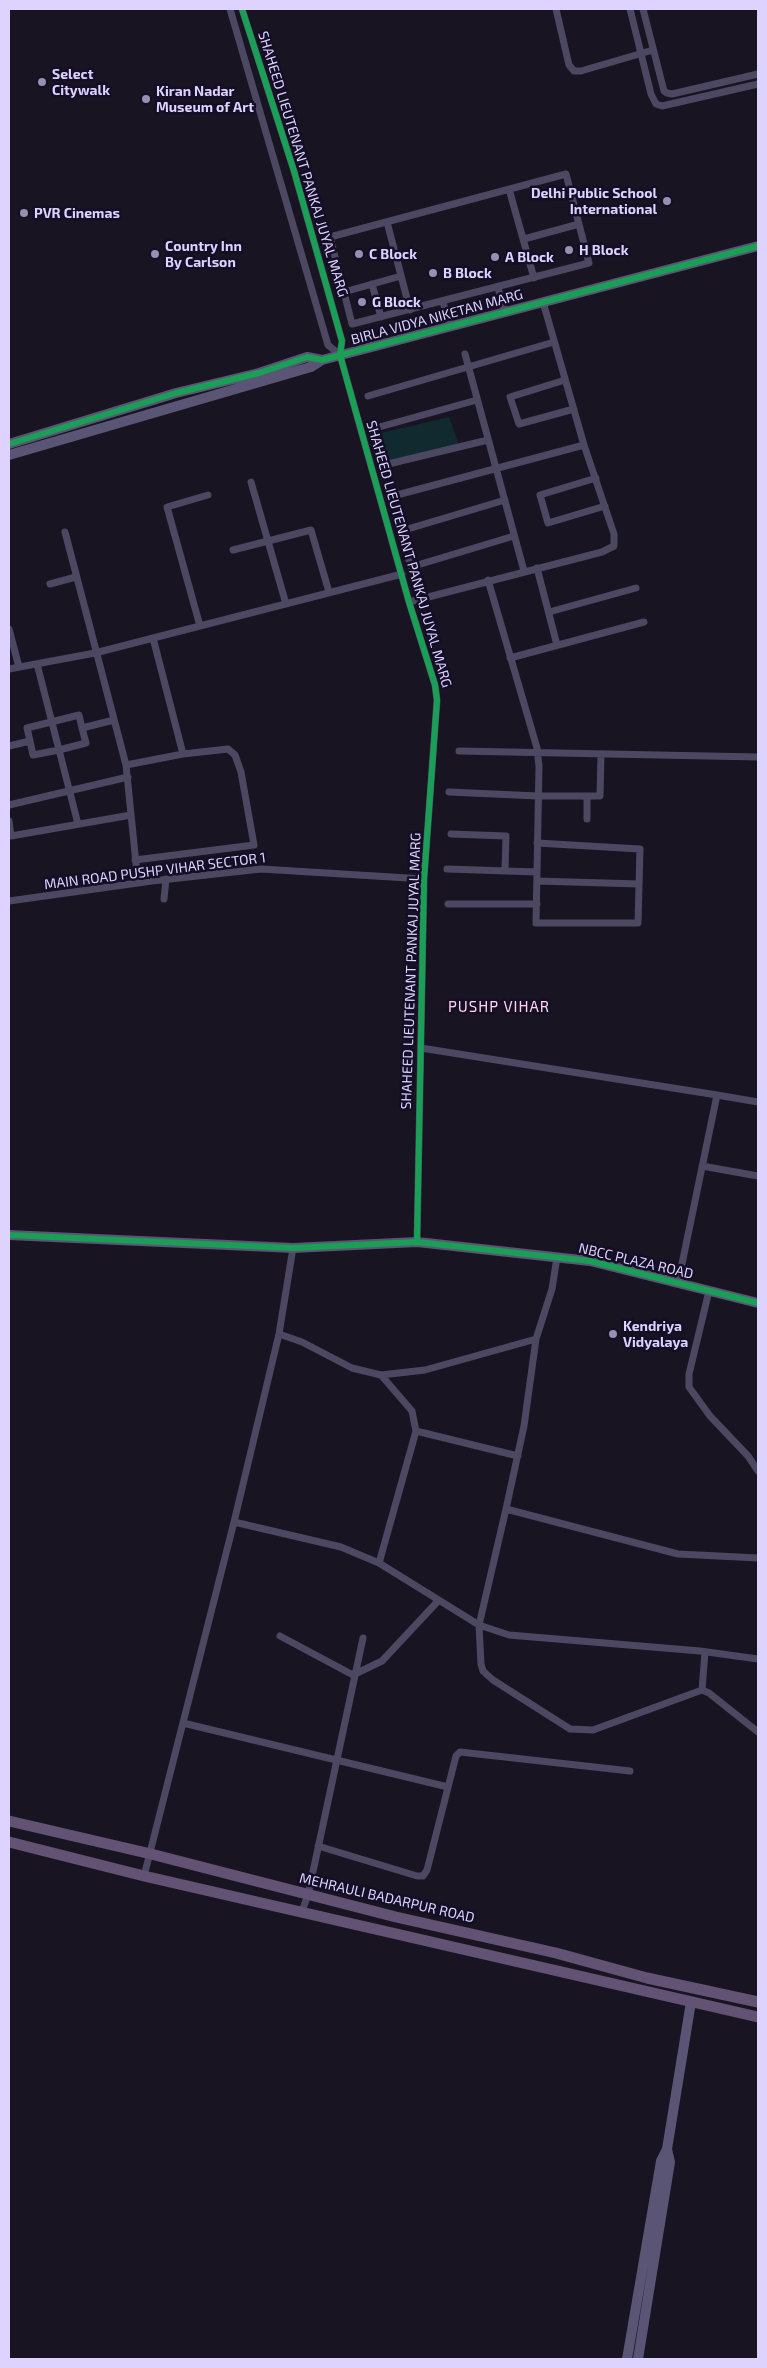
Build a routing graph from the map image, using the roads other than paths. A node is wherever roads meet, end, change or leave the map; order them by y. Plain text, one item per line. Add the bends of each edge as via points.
1 (230, 9) edge
2 (242, 9) edge
3 (556, 9) edge
4 (630, 9) edge
5 (643, 9) edge
6 (653, 50) junction
7 (641, 53) junction
8 (758, 74) edge
9 (758, 84) edge
10 (509, 189) junction
11 (387, 222) junction
12 (579, 224) junction
13 (524, 239) junction
14 (758, 246) edge
15 (401, 276) junction
16 (534, 278) junction
17 (372, 284) junction
18 (498, 288) junction
19 (344, 292) junction
20 (442, 302) junction
21 (543, 302) junction
22 (410, 310) junction
23 (505, 312) junction
24 (381, 317) junction
25 (450, 326) junction
26 (554, 342) junction
27 (465, 354) dead end
28 (340, 355) junction
29 (322, 360) junction
30 (468, 368) junction
31 (565, 380) junction
32 (368, 396) dead end
33 (477, 400) junction
34 (574, 409) junction
35 (488, 440) junction
36 (9, 444) edge
37 (584, 444) junction
38 (9, 455) edge
39 (496, 468) junction
40 (596, 478) junction
41 (251, 482) dead end
42 (208, 495) dead end
43 (397, 495) dead end
44 (505, 500) junction
45 (605, 506) junction
46 (65, 532) dead end
47 (514, 536) junction
48 (268, 541) junction
49 (233, 550) dead end
50 (537, 568) junction
51 (524, 571) junction
52 (402, 574) junction
53 (76, 577) junction
54 (488, 580) junction
55 (50, 584) dead end
56 (636, 588) dead end
57 (329, 592) junction
58 (409, 602) junction
59 (286, 604) junction
60 (549, 612) junction
61 (644, 622) dead end
62 (200, 626) junction
63 (9, 629) edge
64 (153, 638) junction
65 (557, 646) junction
66 (95, 653) junction
67 (510, 658) junction
68 (37, 664) junction
69 (19, 667) junction
70 (9, 669) edge
71 (114, 720) junction
72 (52, 722) junction
73 (82, 728) junction
74 (30, 741) junction
75 (9, 746) edge
76 (59, 750) junction
77 (458, 751) dead end
78 (537, 753) junction
79 (183, 754) junction
80 (601, 754) junction
81 (758, 757) edge
82 (126, 765) junction
83 (128, 778) junction
84 (70, 791) junction
85 (449, 792) dead end
86 (538, 796) junction
87 (587, 796) junction
88 (9, 804) edge
89 (131, 815) junction
90 (587, 819) dead end
91 (9, 821) edge
92 (78, 824) junction
93 (451, 834) dead end
94 (537, 843) junction
95 (135, 860) junction
96 (447, 869) dead end
97 (505, 871) junction
98 (537, 872) junction
99 (166, 879) junction
100 (424, 879) junction
101 (537, 880) junction
102 (138, 883) junction
103 (640, 884) junction
104 (164, 899) dead end
105 (9, 901) edge
106 (448, 904) dead end
107 (536, 904) junction
108 (421, 1048) junction
109 (717, 1095) junction
110 (758, 1102) edge
111 (702, 1166) junction
112 (758, 1176) edge
113 (9, 1235) edge
114 (417, 1242) junction
115 (293, 1248) junction
116 (557, 1257) junction
117 (678, 1283) junction
118 (709, 1291) junction
119 (758, 1304) edge
120 (279, 1334) junction
121 (536, 1339) junction
122 (381, 1375) junction
123 (416, 1431) junction
124 (518, 1456) junction
125 (758, 1471) edge
126 (506, 1509) junction
127 (234, 1522) junction
128 (758, 1558) edge
129 (380, 1563) junction
130 (439, 1600) junction
131 (479, 1625) junction
132 (280, 1636) dead end
133 (362, 1638) dead end
134 (705, 1652) junction
135 (758, 1659) edge
136 (353, 1675) junction
137 (702, 1690) junction
138 (183, 1723) junction
139 (758, 1732) edge
140 (336, 1761) junction
141 (630, 1772) dead end
142 (448, 1787) junction
143 (9, 1821) edge
144 (9, 1842) edge
145 (318, 1846) junction
146 (151, 1854) junction
147 (144, 1876) junction
148 (308, 1895) junction
149 (302, 1912) junction
150 (692, 2002) junction
151 (758, 2002) edge
152 (758, 2017) edge
153 (658, 2206) junction
154 (627, 2359) edge
155 (638, 2359) edge

1 - 28 street, SHAHEED LIEUTENANT PANKAJ JUYAL MARG via 328,345
2 - 28 street, SHAHEED LIEUTENANT PANKAJ JUYAL MARG via 294,171 342,341
3 - 7 street via 569,65 574,70 581,71
4 - 7 street
5 - 6 street
6 - 7 street
6 - 8 street via 667,94
7 - 9 street via 651,94 656,104 662,106
10 - 11 street
10 - 12 street via 566,174
10 - 13 street
11 - 15 street
11 - 19 street via 330,237
12 - 13 street
12 - 16 street via 589,264
13 - 16 street
14 - 21 street, BIRLA VIDYA NIKETAN MARG
15 - 17 street
15 - 22 street
16 - 18 street
17 - 19 street
17 - 24 street
18 - 20 street
18 - 23 street
19 - 24 street via 352,324
20 - 22 street
20 - 25 street
21 - 23 street, BIRLA VIDYA NIKETAN MARG
21 - 26 street
22 - 24 street
23 - 25 street, BIRLA VIDYA NIKETAN MARG
25 - 28 street, BIRLA VIDYA NIKETAN MARG
26 - 30 street
26 - 31 street
27 - 30 street
28 - 29 street, BIRLA VIDYA NIKETAN MARG
28 - 52 street, SHAHEED LIEUTENANT PANKAJ JUYAL MARG
29 - 36 street, BIRLA VIDYA NIKETAN MARG via 307,357
29 - 38 street via 310,367
30 - 32 street
30 - 33 street
31 - 34 street
31 - 34 street via 510,397 519,424
33 - 35 street
33 - 35 street via 372,429 384,465
34 - 37 street
35 - 39 street
37 - 39 street
37 - 40 street
39 - 43 street
39 - 44 street
40 - 45 street
40 - 45 street via 540,495 548,522
41 - 48 street
42 - 62 street via 166,507
44 - 47 street
44 - 47 street via 401,531 411,567
45 - 50 street via 614,534 614,546
46 - 53 street
47 - 51 street
48 - 49 street
48 - 57 street via 311,530
48 - 59 street
50 - 51 street
50 - 60 street
51 - 54 street
52 - 57 street
52 - 58 street, SHAHEED LIEUTENANT PANKAJ JUYAL MARG
53 - 55 street
53 - 66 street
54 - 58 street
54 - 67 street
56 - 60 street
57 - 59 street
58 - 100 street, SHAHEED LIEUTENANT PANKAJ JUYAL MARG via 437,700
59 - 62 street
60 - 65 street
61 - 65 street
62 - 64 street
63 - 69 street
64 - 66 street
64 - 79 street
65 - 67 street
66 - 68 street
66 - 71 street
67 - 78 street
68 - 69 street
68 - 72 street
69 - 70 street
71 - 73 street
71 - 82 street
72 - 73 street via 79,715
72 - 74 street via 27,728
72 - 76 street
73 - 76 street via 86,743
74 - 75 street
74 - 76 street via 33,755
76 - 84 street
77 - 78 street
78 - 80 street
78 - 86 street
79 - 82 street
79 - 95 street via 228,749 235,755 254,845
80 - 81 street
80 - 87 street via 600,796
82 - 83 street
83 - 84 street
83 - 89 street
84 - 88 street
84 - 92 street
85 - 86 street
86 - 87 street
86 - 94 street
87 - 90 street
89 - 92 street
89 - 95 street
91 - 92 street via 11,836
93 - 97 street via 506,836
94 - 98 street
94 - 103 street via 640,849
95 - 102 street
96 - 97 street
97 - 98 street
98 - 101 street
99 - 100 street, MAIN ROAD PUSHP VIHAR SECTOR 1 via 261,869
99 - 102 street, MAIN ROAD PUSHP VIHAR SECTOR 1
99 - 104 street
100 - 108 street, SHAHEED LIEUTENANT PANKAJ JUYAL MARG
101 - 103 street
101 - 107 street
102 - 105 street, MAIN ROAD PUSHP VIHAR SECTOR 1
103 - 107 street via 638,923 536,923
106 - 107 street
108 - 109 street
108 - 114 street, SHAHEED LIEUTENANT PANKAJ JUYAL MARG
109 - 110 street
109 - 111 street
111 - 112 street
111 - 117 street
113 - 115 street, NBCC PLAZA ROAD
114 - 115 street, NBCC PLAZA ROAD
114 - 116 street, NBCC PLAZA ROAD
115 - 120 street
116 - 117 street, NBCC PLAZA ROAD via 590,1261
116 - 121 street via 552,1289
117 - 118 street, NBCC PLAZA ROAD
118 - 119 street, NBCC PLAZA ROAD
118 - 125 street via 689,1374 689,1387
120 - 122 street via 352,1368
120 - 127 street
121 - 122 street via 425,1370
121 - 124 street
122 - 123 street via 412,1411
123 - 124 street
123 - 129 street
124 - 126 street
126 - 128 street via 692,1557
126 - 131 street
127 - 129 street via 341,1547
127 - 138 street
129 - 130 street
130 - 131 street
130 - 136 street via 382,1660
131 - 134 street via 509,1635
131 - 137 street via 484,1671 570,1728 593,1730
132 - 136 street
133 - 136 street
134 - 135 street
134 - 137 street
136 - 140 street
137 - 139 street
138 - 140 street
138 - 146 street
140 - 142 street
140 - 145 street
141 - 142 street via 460,1752
142 - 145 street via 423,1876
143 - 146 main road, MEHRAULI BADARPUR ROAD
144 - 147 main road
145 - 148 street
146 - 147 street
146 - 148 main road, MEHRAULI BADARPUR ROAD
147 - 149 main road
148 - 149 street
148 - 151 main road, MEHRAULI BADARPUR ROAD
149 - 150 main road
150 - 152 main road
150 - 153 street via 667,2149 661,2160
153 - 154 street
153 - 155 street

